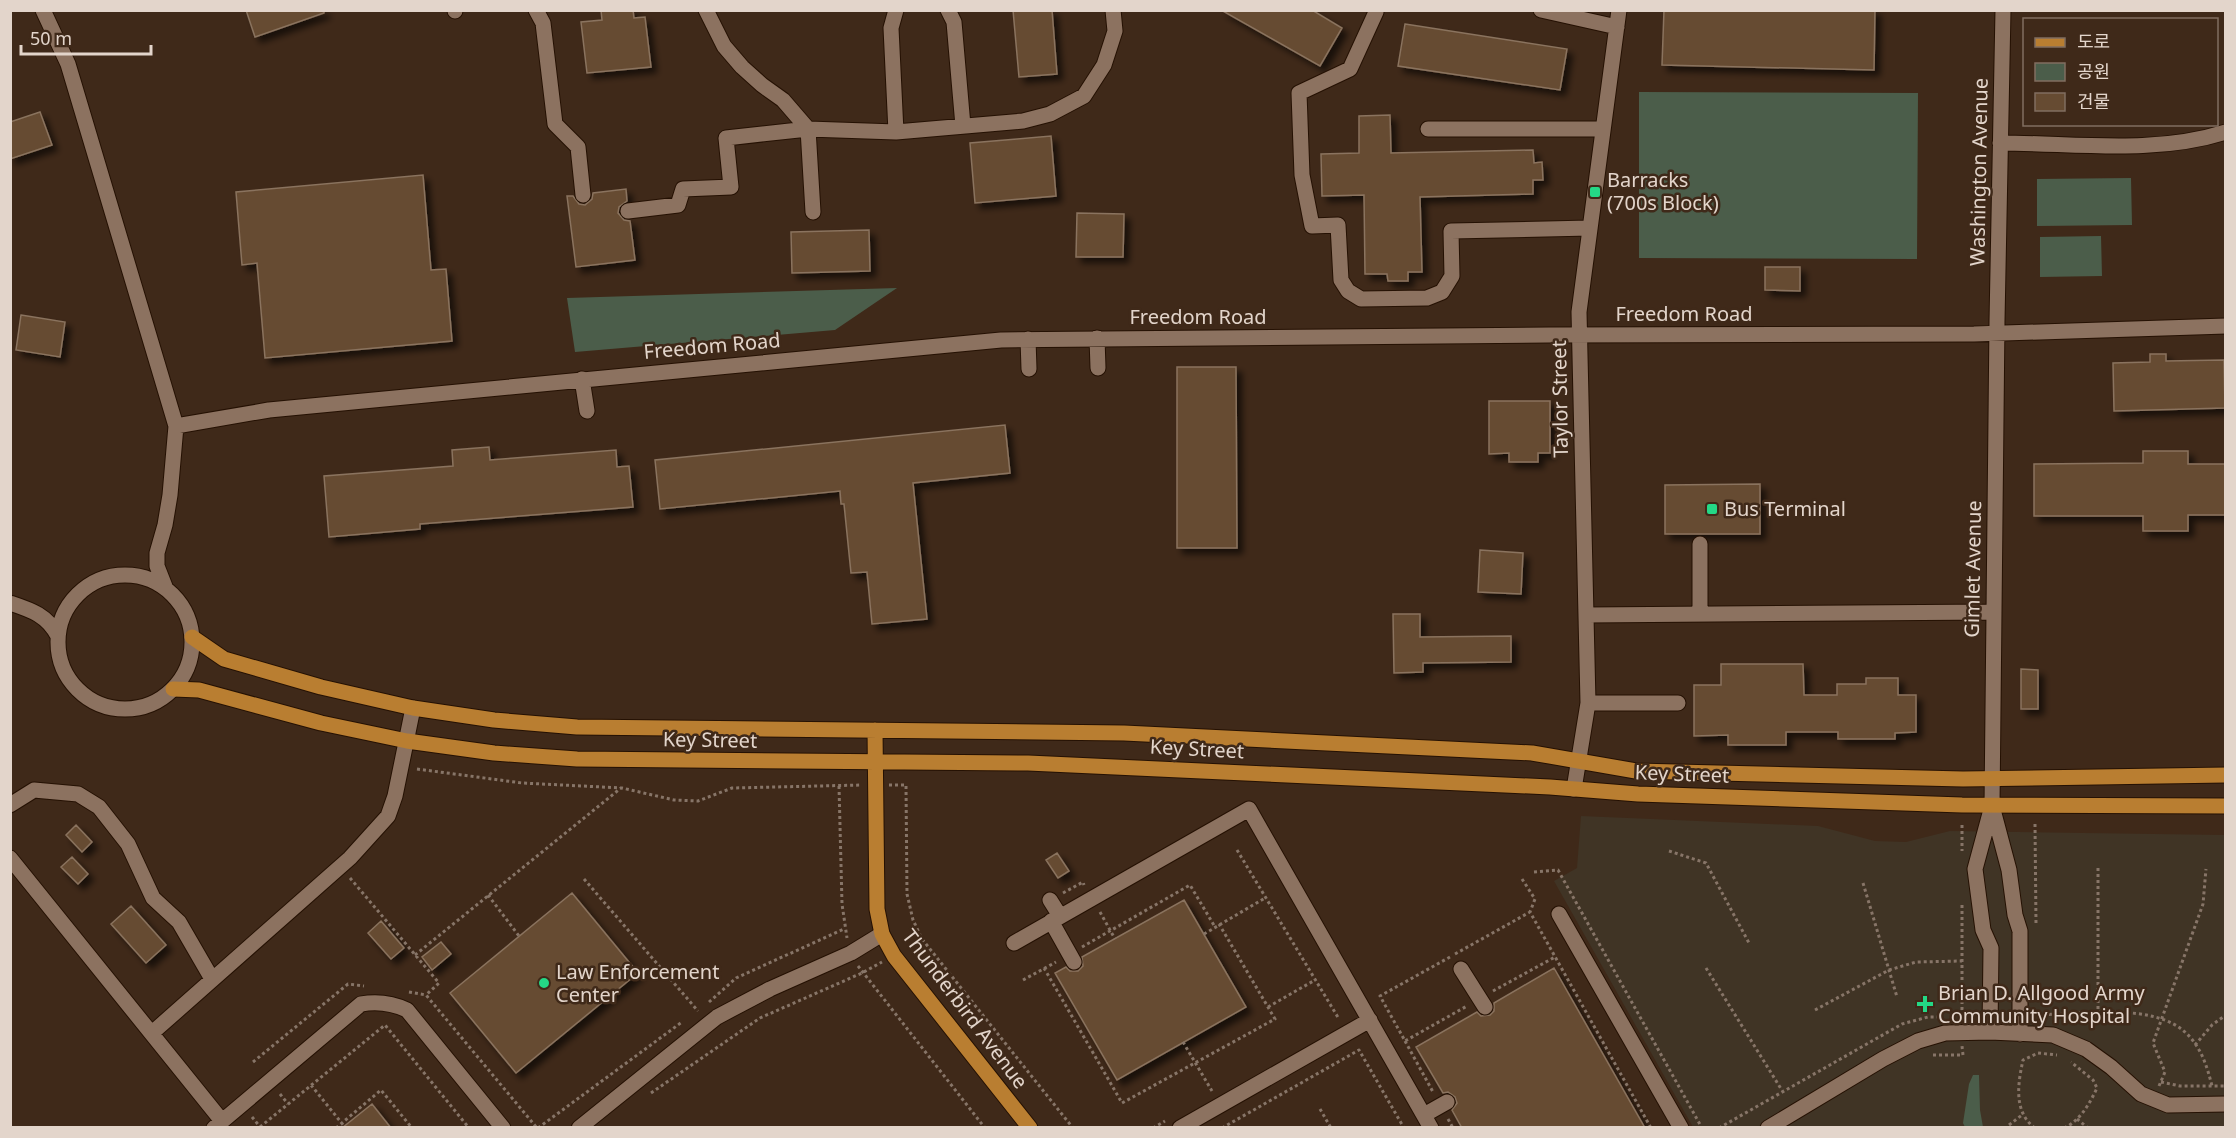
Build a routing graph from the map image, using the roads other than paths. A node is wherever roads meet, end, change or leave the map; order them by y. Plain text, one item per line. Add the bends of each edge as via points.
1 (43, 10) edge
2 (536, 10) edge
3 (706, 10) edge
4 (896, 10) edge
5 (948, 10) edge
6 (1113, 10) edge
7 (1541, 10) edge
8 (1619, 10) edge
9 (2003, 10) edge
10 (1375, 11) edge
11 (1617, 27) junction
12 (963, 126) junction
13 (808, 129) junction
14 (1428, 129) dead end
15 (1603, 129) junction
16 (896, 132) junction
17 (2226, 132) edge
18 (2000, 144) junction
19 (583, 195) dead end
20 (628, 211) dead end
21 (813, 212) dead end
22 (1590, 228) junction
23 (2226, 326) edge
24 (1996, 334) junction
25 (1579, 335) junction
26 (1097, 338) junction
27 (1028, 339) junction
28 (1098, 368) dead end
29 (1029, 369) dead end
30 (582, 379) junction
31 (587, 411) dead end
32 (176, 426) junction
33 (1700, 544) dead end
34 (157, 554) junction
35 (129, 575) junction
36 (166, 589) junction
37 (10, 603) edge
38 (67, 608) junction
39 (1994, 612) junction
40 (38, 613) junction
41 (1700, 614) junction
42 (1586, 615) junction
43 (58, 636) junction
44 (192, 637) junction
45 (173, 689) junction
46 (1588, 703) junction
47 (1678, 703) dead end
48 (412, 708) junction
49 (875, 730) junction
50 (407, 741) junction
51 (1579, 761) junction
52 (875, 763) junction
53 (2226, 775) edge
54 (1992, 778) junction
55 (1574, 789) junction
56 (10, 805) edge
57 (1992, 806) junction
58 (2226, 806) edge
59 (10, 858) edge
60 (1050, 900) dead end
61 (1558, 914) dead end
62 (1056, 919) junction
63 (882, 934) junction
64 (1014, 942) dead end
65 (1072, 958) road end
66 (1461, 969) dead end
67 (212, 979) junction
68 (1485, 1008) dead end
69 (1370, 1020) junction
70 (1990, 1032) junction
71 (152, 1033) junction
72 (2020, 1034) junction
73 (1444, 1104) road end
74 (2226, 1104) edge
75 (1427, 1121) edge
76 (1176, 1122) edge
77 (218, 1124) edge
78 (589, 1125) edge
79 (503, 1128) edge
80 (1030, 1128) edge
81 (1681, 1128) edge
82 (1768, 1128) edge

1 - 32 street via 68,64
2 - 19 street via 543,23 555,124 578,147
3 - 13 street via 724,46 762,85 783,100
4 - 16 street via 891,28
5 - 12 street via 954,22
6 - 12 street via 1115,31 1104,65 1084,96 1050,114 1023,121
7 - 11 street
8 - 11 street, Taylor Street
9 - 18 street, Washington Avenue
10 - 22 street via 1350,69 1299,93 1302,175 1312,226 1338,225 1341,280 1348,291 1361,298 1427,298 1442,292 1452,276 1451,231
11 - 15 street, Taylor Street
12 - 16 street
13 - 16 street
13 - 20 street via 726,138 730,187 683,189 678,205
13 - 21 street
14 - 15 street
15 - 22 street, Taylor Street
17 - 18 street via 2161,146
18 - 24 street, Washington Avenue
22 - 25 street, Taylor Street
23 - 24 street, Freedom Road
24 - 25 street, Freedom Road
24 - 39 street, Gimlet Avenue
25 - 26 street, Freedom Road
25 - 42 street, Taylor Street
26 - 27 street, Freedom Road
26 - 28 street
27 - 29 street
27 - 30 street, Freedom Road
30 - 31 street
30 - 32 street, Freedom Road via 269,410
32 - 34 street via 170,495
33 - 41 street
34 - 35 street
34 - 36 street
35 - 36 street
35 - 38 street via 94,582
36 - 44 street via 184,611
37 - 40 street
38 - 40 street
38 - 43 street
39 - 41 street
39 - 54 street, Gimlet Avenue
40 - 43 street via 47,618
41 - 42 street
42 - 46 street, Taylor Street
43 - 45 street via 65,674 95,703 118,709 136,708 153,703
44 - 45 street via 188,666
44 - 48 main road, Key Street via 224,659
45 - 50 main road, Key Street via 200,690 321,723
46 - 47 street
46 - 51 street, Taylor Street
48 - 49 main road, Key Street via 578,727
48 - 50 street
49 - 51 main road, Key Street via 1124,733 1532,753
49 - 52 main road, Thunderbird Avenue
50 - 52 main road, Key Street via 577,759
50 - 67 street via 388,816 340,866
51 - 54 main road, Key Street via 1636,771
51 - 55 street, Taylor Street
52 - 55 main road, Key Street via 1113,766
52 - 63 main road, Thunderbird Avenue via 877,909
53 - 54 main road, Key Street
54 - 57 street, Gimlet Avenue
55 - 57 main road, Key Street
56 - 67 street via 34,790 78,794 99,807 128,844 153,898 179,922
57 - 58 main road, Key Street
57 - 70 street via 1975,869 1983,930 1991,948
57 - 72 street via 2020,931
59 - 71 street
60 - 62 street
61 - 81 street
62 - 64 street
62 - 65 street
62 - 69 street via 1249,809
63 - 78 street via 851,953 717,1017
63 - 80 main road, Thunderbird Avenue via 894,956
66 - 68 street
67 - 71 street
69 - 75 street
69 - 76 street
70 - 72 street
70 - 82 street via 1945,1033 1918,1041
71 - 77 street
72 - 74 street via 2053,1035 2086,1049 2141,1094 2168,1105
73 - 75 street
77 - 79 street via 361,1004 384,1002 407,1010

